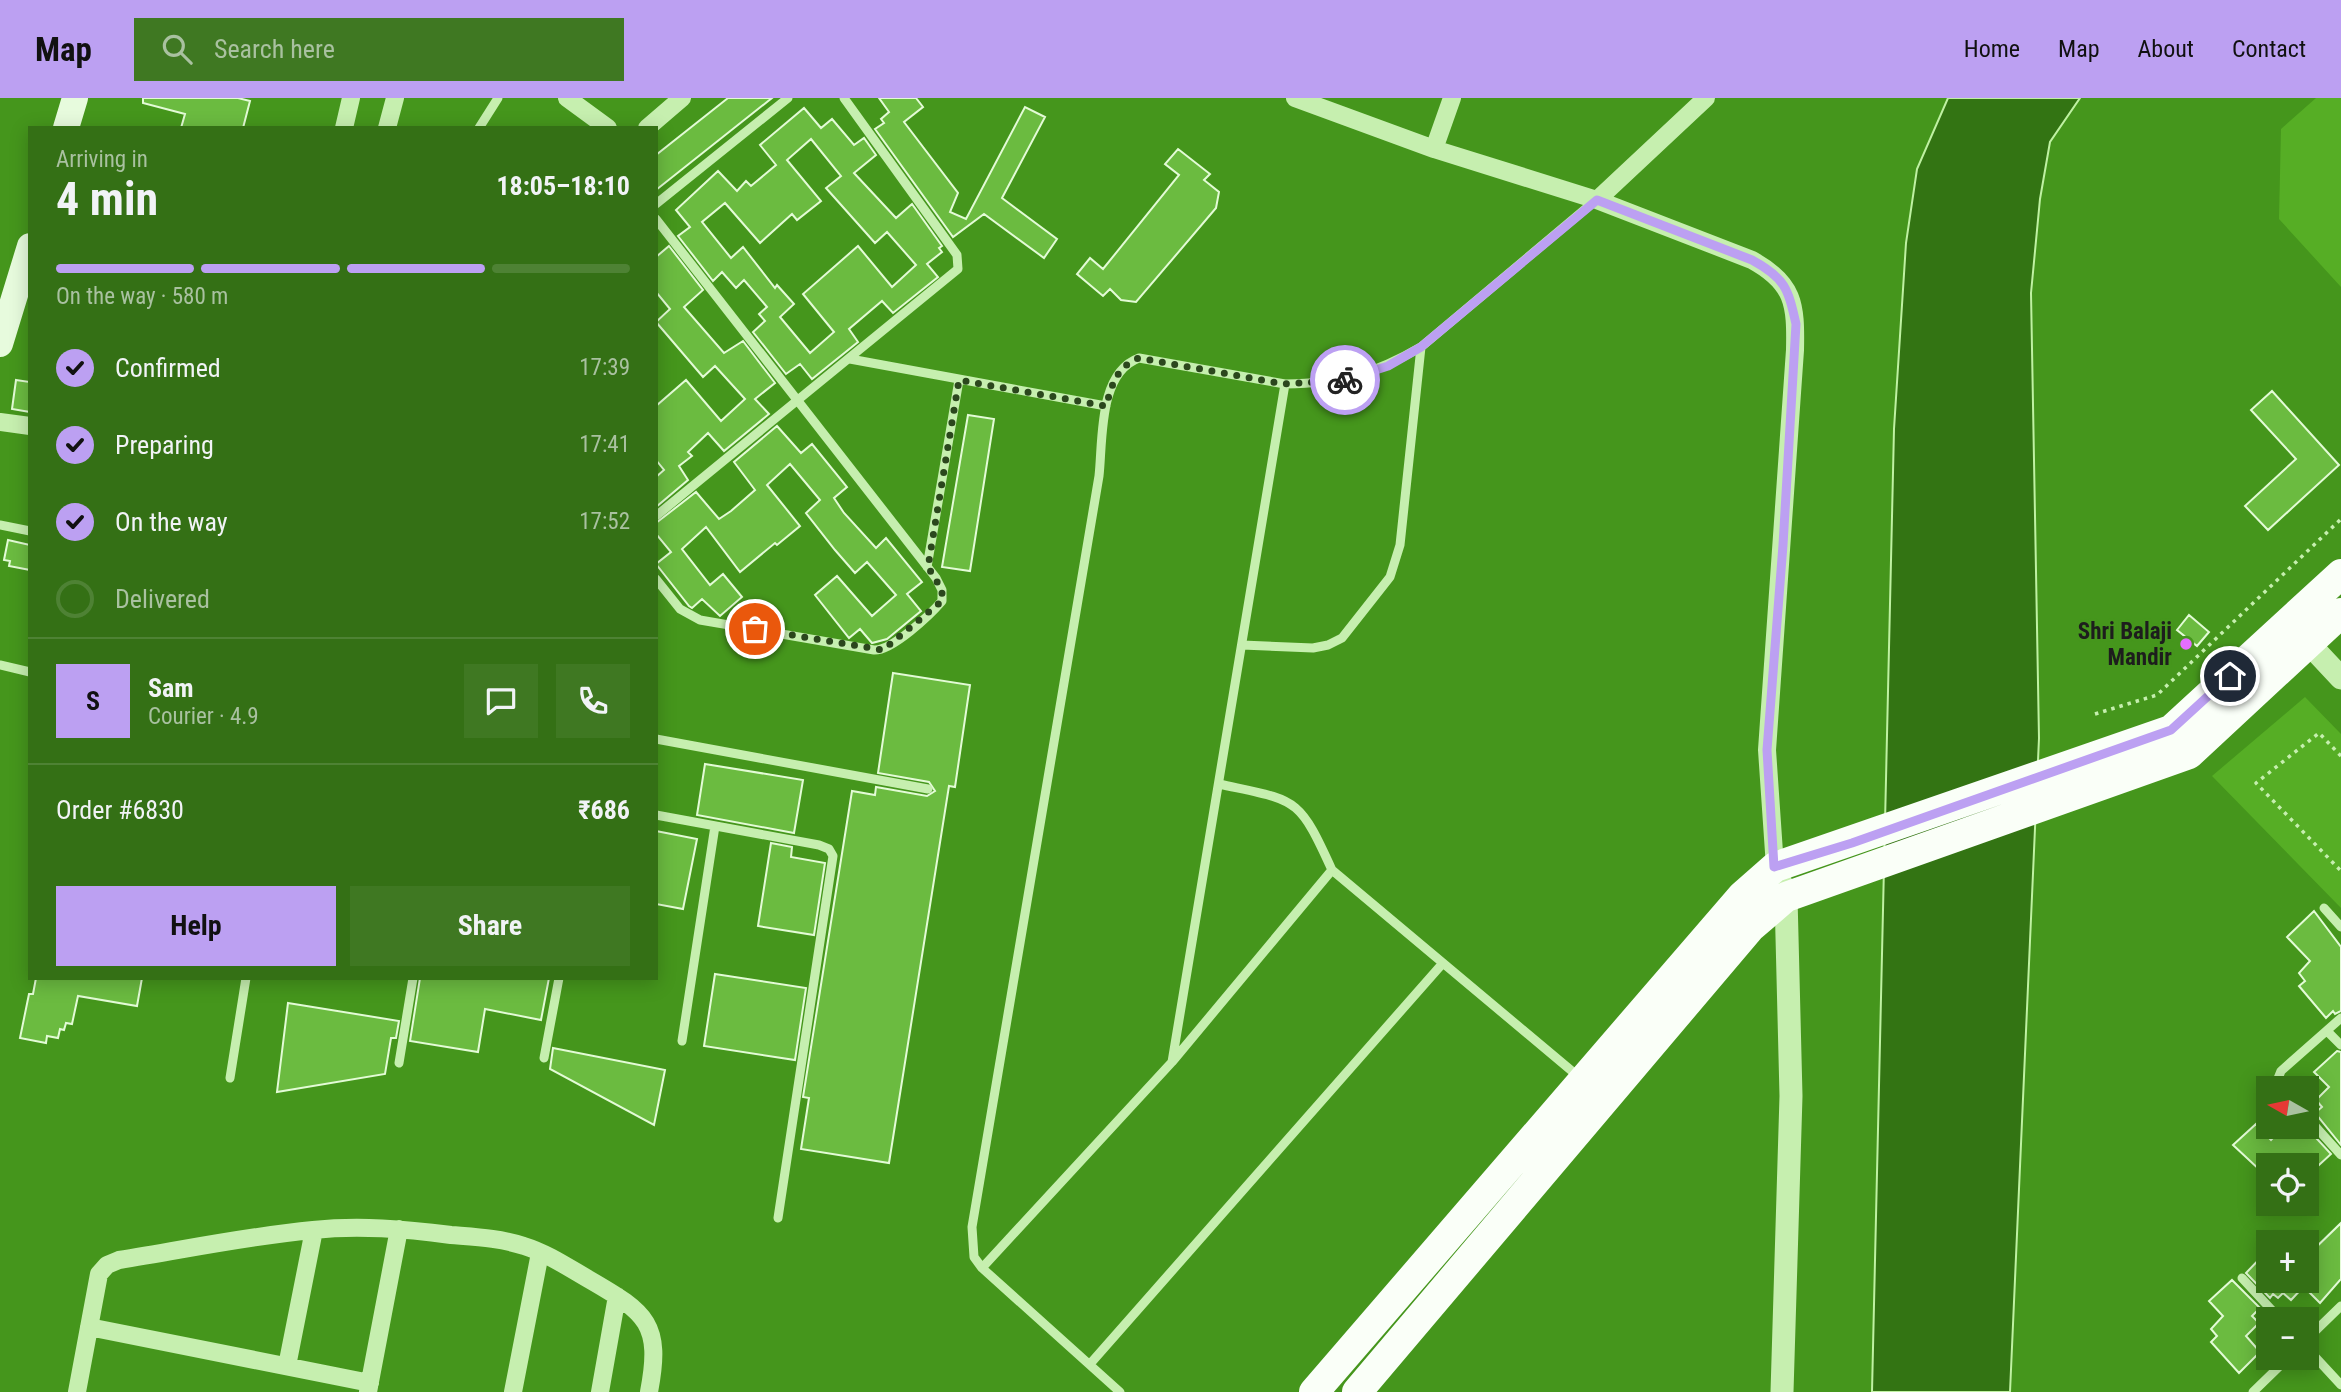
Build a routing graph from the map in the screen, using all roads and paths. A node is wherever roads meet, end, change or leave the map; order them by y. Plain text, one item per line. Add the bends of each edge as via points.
1 (75, 98) edge
2 (351, 98) edge
3 (394, 98) edge
4 (498, 98) edge
5 (567, 98) edge
6 (682, 98) edge
7 (788, 98) edge
8 (844, 98) edge
9 (1295, 98) edge
10 (1452, 98) edge
11 (1706, 98) edge
12 (1322, 103) edge
13 (67, 126) edge
14 (344, 126) edge
15 (387, 126) edge
16 (480, 126) edge
17 (605, 126) edge
18 (649, 126) edge
19 (1434, 149) junction
20 (1597, 200) junction
21 (658, 202) edge
22 (658, 222) edge
23 (28, 253) edge
24 (0, 344) edge
25 (1421, 347) junction
26 (850, 359) junction
27 (959, 380) junction
28 (1284, 384) junction
29 (798, 402) junction
30 (1106, 406) junction
31 (0, 422) edge
32 (28, 426) edge
33 (658, 514) edge
34 (2341, 519) edge
35 (0, 525) edge
36 (28, 531) edge
37 (928, 567) junction
38 (2341, 574) edge
39 (658, 582) edge
40 (2341, 613) edge
41 (1242, 645) junction
42 (2322, 651) edge
43 (0, 665) edge
44 (28, 672) edge
45 (2095, 714) dead end
46 (658, 738) edge
47 (2341, 756) edge
48 (1219, 784) junction
49 (928, 789) dead end
50 (658, 815) edge
51 (715, 826) junction
52 (1774, 867) junction
53 (1332, 870) junction
54 (2341, 871) edge
55 (1786, 897) junction
56 (2324, 908) dead end
57 (2341, 927) edge
58 (1443, 963) junction
59 (246, 980) edge
60 (413, 980) edge
61 (559, 980) edge
62 (2341, 1018) edge
63 (2327, 1031) junction
64 (682, 1041) dead end
65 (2341, 1045) edge
66 (544, 1058) dead end
67 (1172, 1062) junction
68 (399, 1063) dead end
69 (2279, 1076) edge
70 (230, 1078) dead end
71 (1582, 1079) junction
72 (2319, 1130) edge
73 (2341, 1155) edge
74 (778, 1218) dead end
75 (399, 1229) junction
76 (314, 1230) junction
77 (540, 1253) junction
78 (982, 1268) junction
79 (2242, 1278) dead end
80 (617, 1296) junction
81 (2341, 1306) edge
82 (2269, 1307) edge
83 (89, 1327) junction
84 (2319, 1327) edge
85 (2319, 1362) edge
86 (1090, 1364) junction
87 (286, 1366) junction
88 (2276, 1370) edge
89 (2341, 1385) edge
90 (369, 1387) edge
91 (77, 1392) edge
92 (513, 1392) edge
93 (600, 1392) edge
94 (649, 1392) edge
95 (1120, 1392) edge
96 (1314, 1392) edge
97 (1357, 1392) edge
98 (1782, 1392) edge
99 (2253, 1392) edge

1 - 13 main road
2 - 14 street
3 - 15 street
4 - 16 lane
5 - 17 street
6 - 18 street
7 - 21 lane
8 - 26 lane via 960,262 954,275
9 - 12 street
10 - 19 street
11 - 20 street
12 - 19 street
19 - 20 street
20 - 25 lane
20 - 52 street via 1752,260 1776,273 1789,293 1796,324 1795,350 1767,750
22 - 29 lane
23 - 24 main road
25 - 28 lane via 1355,378
25 - 41 lane via 1400,545 1390,577 1342,638 1328,645
26 - 27 lane
26 - 29 lane
27 - 30 lane
27 - 37 lane
28 - 30 lane via 1139,358 1127,363 1115,378
28 - 41 lane
29 - 33 lane
29 - 37 lane
30 - 78 lane via 1099,476 972,1227 974,1257
31 - 32 street
34 - 45 path via 2157,695
35 - 36 lane
37 - 39 lane via 942,590 942,601 883,650 700,620 680,609
38 - 42 main road
40 - 42 main road
41 - 48 lane
42 - 52 main road via 2171,730
42 - 55 main road via 2189,754
43 - 44 lane
46 - 49 lane
47 - 54 path via 2319,733 2256,783
48 - 53 lane via 1283,798 1298,807 1311,823
48 - 67 lane
50 - 51 lane
51 - 64 lane
51 - 74 lane via 819,845 833,856
52 - 55 street
52 - 71 main road via 1742,896
53 - 58 lane
53 - 67 lane
55 - 97 main road via 1750,928
55 - 98 street via 1791,1096
56 - 57 lane
58 - 71 lane
58 - 86 lane
59 - 70 lane
60 - 68 lane
61 - 66 lane
62 - 63 lane
63 - 65 lane
63 - 69 lane
67 - 78 lane
71 - 96 main road
72 - 73 lane
75 - 76 street
75 - 77 street via 496,1240
75 - 90 street
76 - 83 street via 107,1265 99,1273
76 - 87 street
77 - 80 street
77 - 92 street
78 - 86 lane
79 - 82 lane
80 - 93 street
80 - 94 street via 641,1315 653,1336 655,1360
81 - 84 lane
83 - 87 street
83 - 91 street
85 - 89 lane
86 - 95 lane
87 - 90 street
88 - 99 lane

